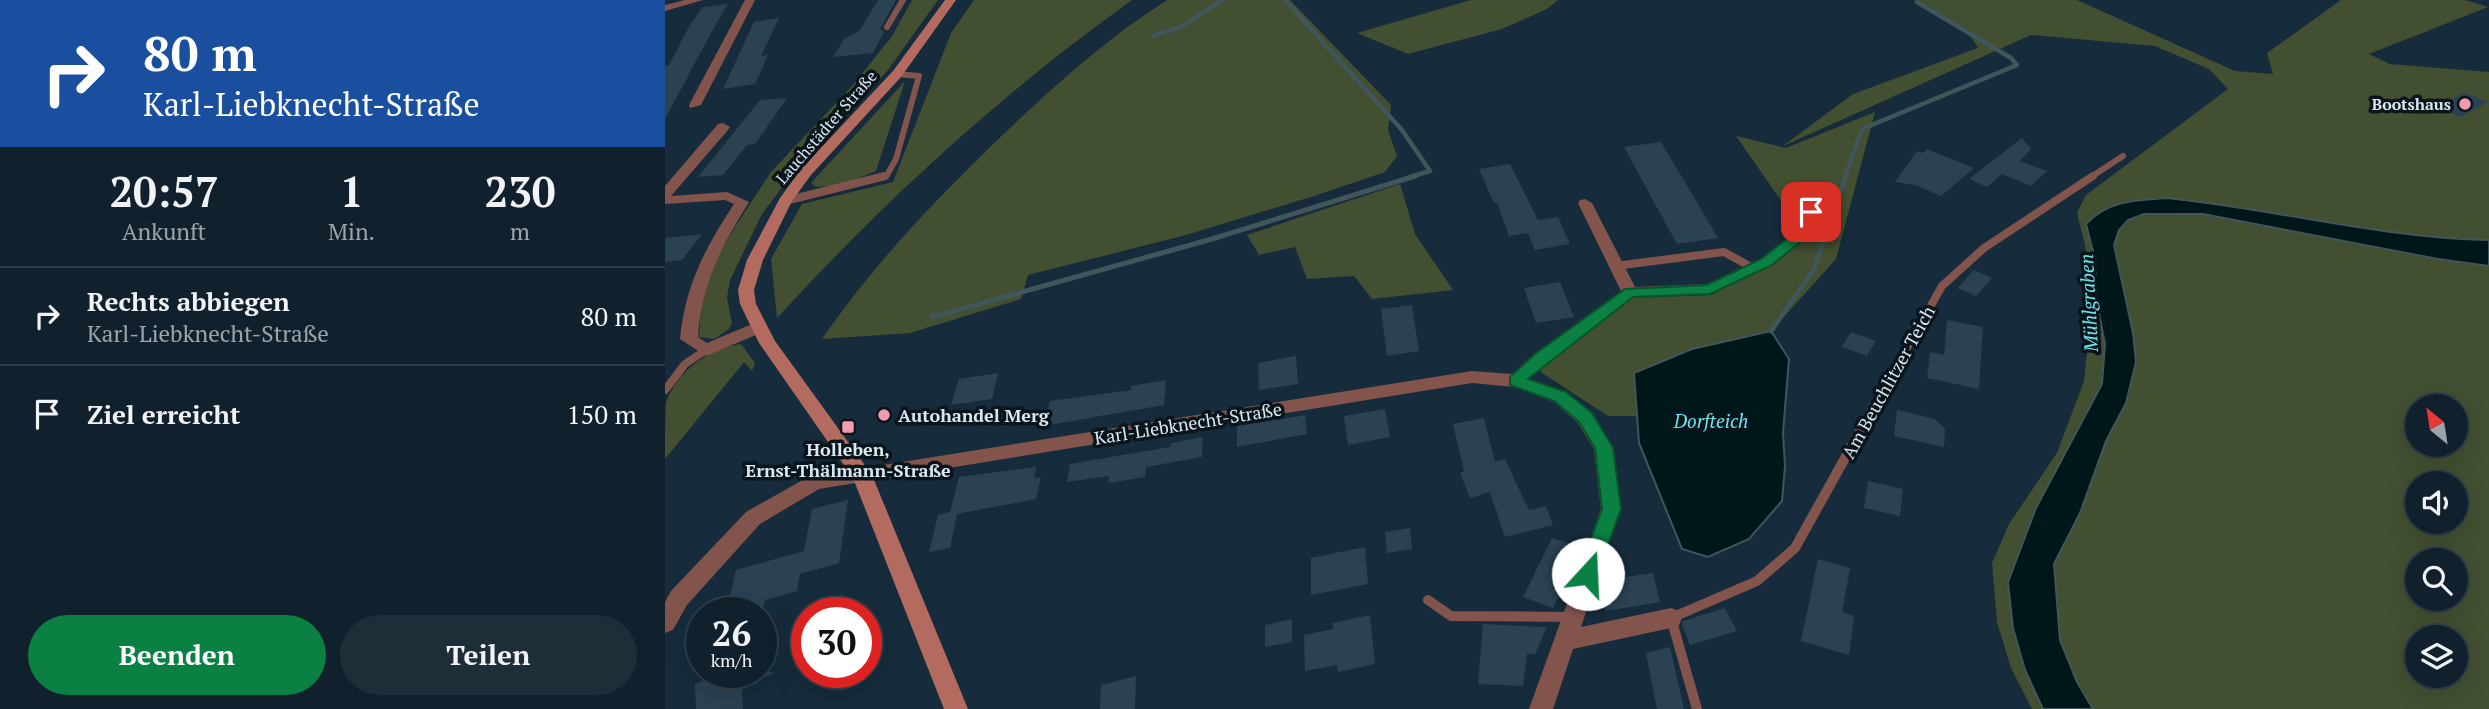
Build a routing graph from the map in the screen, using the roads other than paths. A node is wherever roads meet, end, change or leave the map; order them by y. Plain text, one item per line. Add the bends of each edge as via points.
1 (698, 0) edge
2 (750, 0) edge
3 (903, 0) edge
4 (951, 0) edge
5 (665, 8) edge
6 (887, 26) dead end
7 (897, 74) junction
8 (695, 105) dead end
9 (723, 127) dead end
10 (2123, 156) dead end
11 (1822, 190) dead end
12 (665, 197) edge
13 (785, 201) junction
14 (1585, 203) dead end
15 (1615, 266) junction
16 (1753, 268) junction
17 (1630, 292) junction
18 (759, 327) junction
19 (706, 350) junction
20 (1515, 381) junction
21 (665, 390) edge
22 (862, 475) junction
23 (1428, 600) dead end
24 (1572, 618) junction
25 (1671, 618) junction
26 (665, 623) edge
27 (1564, 641) junction
28 (956, 709) edge
29 (1541, 709) edge
30 (1697, 709) edge

1 - 5 street
2 - 8 street
3 - 6 lane
4 - 7 main road, Lauchstädter Straße
7 - 13 main road, Lauchstädter Straße
7 - 13 lane via 919,76 896,159 887,175
9 - 12 street
10 - 25 lane, Am Beuchlitzer Teich via 1984,248 1942,286 1795,548 1757,581
11 - 16 street via 1799,236
12 - 19 street via 727,196 742,202 699,274 690,305 689,339
13 - 18 main road, Lauchstädter Straße via 746,290
14 - 15 street
15 - 16 lane via 1724,253
15 - 17 street
16 - 17 street via 1710,289
17 - 20 street
18 - 19 street
18 - 22 main road, Lauchstädter Straße
19 - 21 lane via 685,364
20 - 22 street, Karl-Liebknecht-Straße via 1472,377
20 - 24 street, Karl-Liebknecht-Straße via 1560,397 1585,418 1604,448 1611,509
22 - 26 street, Karl-Liebknecht-Straße via 815,482 753,518 679,598
22 - 28 main road, Lauchstädter Straße
23 - 24 lane via 1451,616
24 - 27 street, Karl-Liebknecht-Straße
25 - 27 street, Am Beuchlitzer Teich
25 - 30 lane
27 - 29 street, Karl-Liebknecht-Straße

